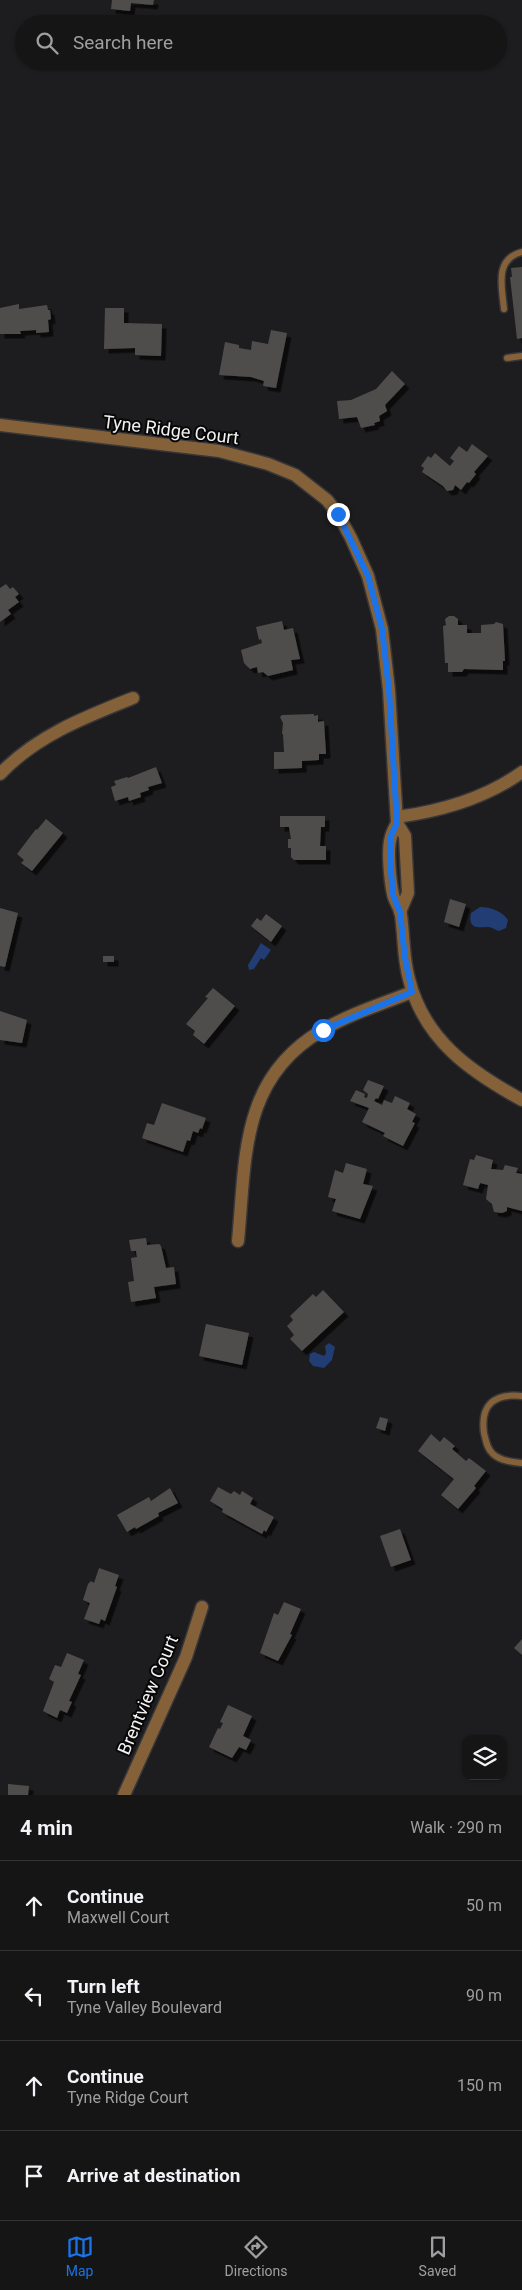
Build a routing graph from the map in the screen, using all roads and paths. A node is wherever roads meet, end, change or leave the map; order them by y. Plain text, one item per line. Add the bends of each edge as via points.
1 (522, 252) edge
2 (504, 309) dead end
3 (522, 356) edge
4 (507, 358) dead end
5 (0, 425) edge
6 (133, 698) dead end
7 (522, 772) edge
8 (0, 774) edge
9 (397, 820) junction
10 (412, 992) junction
11 (522, 1100) edge
12 (238, 1240) dead end
13 (522, 1396) edge
14 (522, 1463) edge
15 (202, 1607) dead end
16 (124, 1795) edge

1 - 2 lane via 509,258 502,268
3 - 4 lane
5 - 9 street, Tyne Ridge Court via 241,456 295,475 327,500 351,538 376,602 389,690
6 - 8 street via 56,731
7 - 9 street via 472,798
9 - 10 street, Tyne Ridge Court via 405,836 408,893 400,912
10 - 11 street via 431,1027 453,1054 469,1069
10 - 12 street via 323,1030 293,1050 273,1073 259,1098 250,1131
13 - 14 lane via 507,1396 489,1404 484,1412 483,1426 487,1446 493,1454 507,1462
15 - 16 street, Brentview Court via 186,1656

